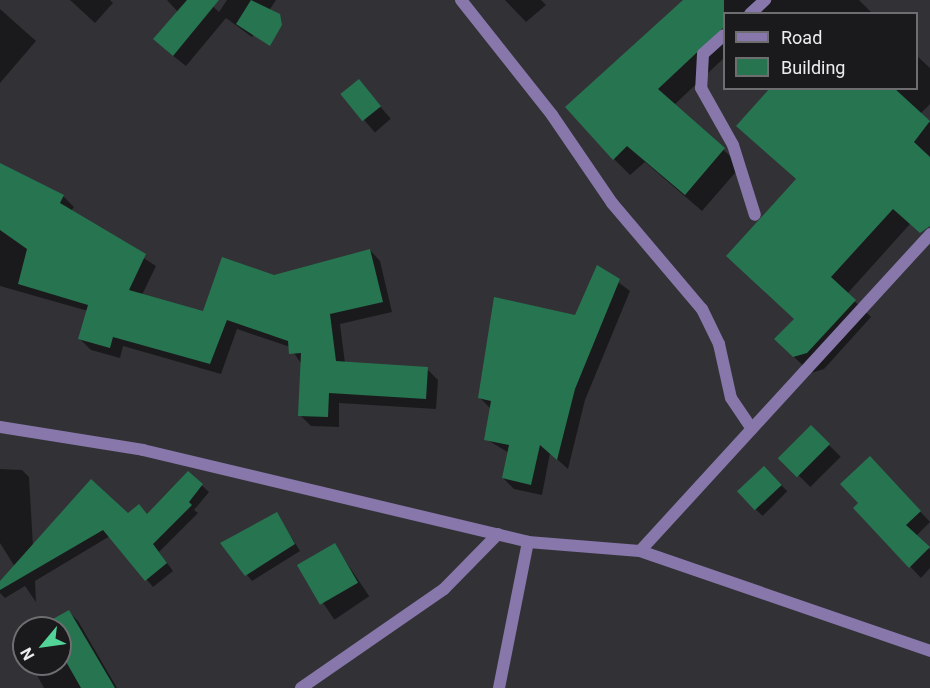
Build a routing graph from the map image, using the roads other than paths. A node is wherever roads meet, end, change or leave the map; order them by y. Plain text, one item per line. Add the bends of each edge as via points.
1 (461, 0) edge
2 (765, 0) edge
3 (752, 12) edge
4 (723, 36) edge
5 (755, 214) dead end
6 (930, 234) edge
7 (0, 427) edge
8 (752, 429) junction
9 (498, 534) junction
10 (528, 542) junction
11 (639, 550) junction
12 (930, 651) edge
13 (302, 688) edge
14 (499, 688) edge

1 - 8 street via 552,115 612,203 702,309 719,344 730,398
2 - 3 street
4 - 5 street via 703,54 701,88 733,145
6 - 8 street
7 - 9 street via 143,450
8 - 11 street
9 - 10 street
9 - 13 street via 444,589
10 - 11 street
10 - 14 street
11 - 12 street

